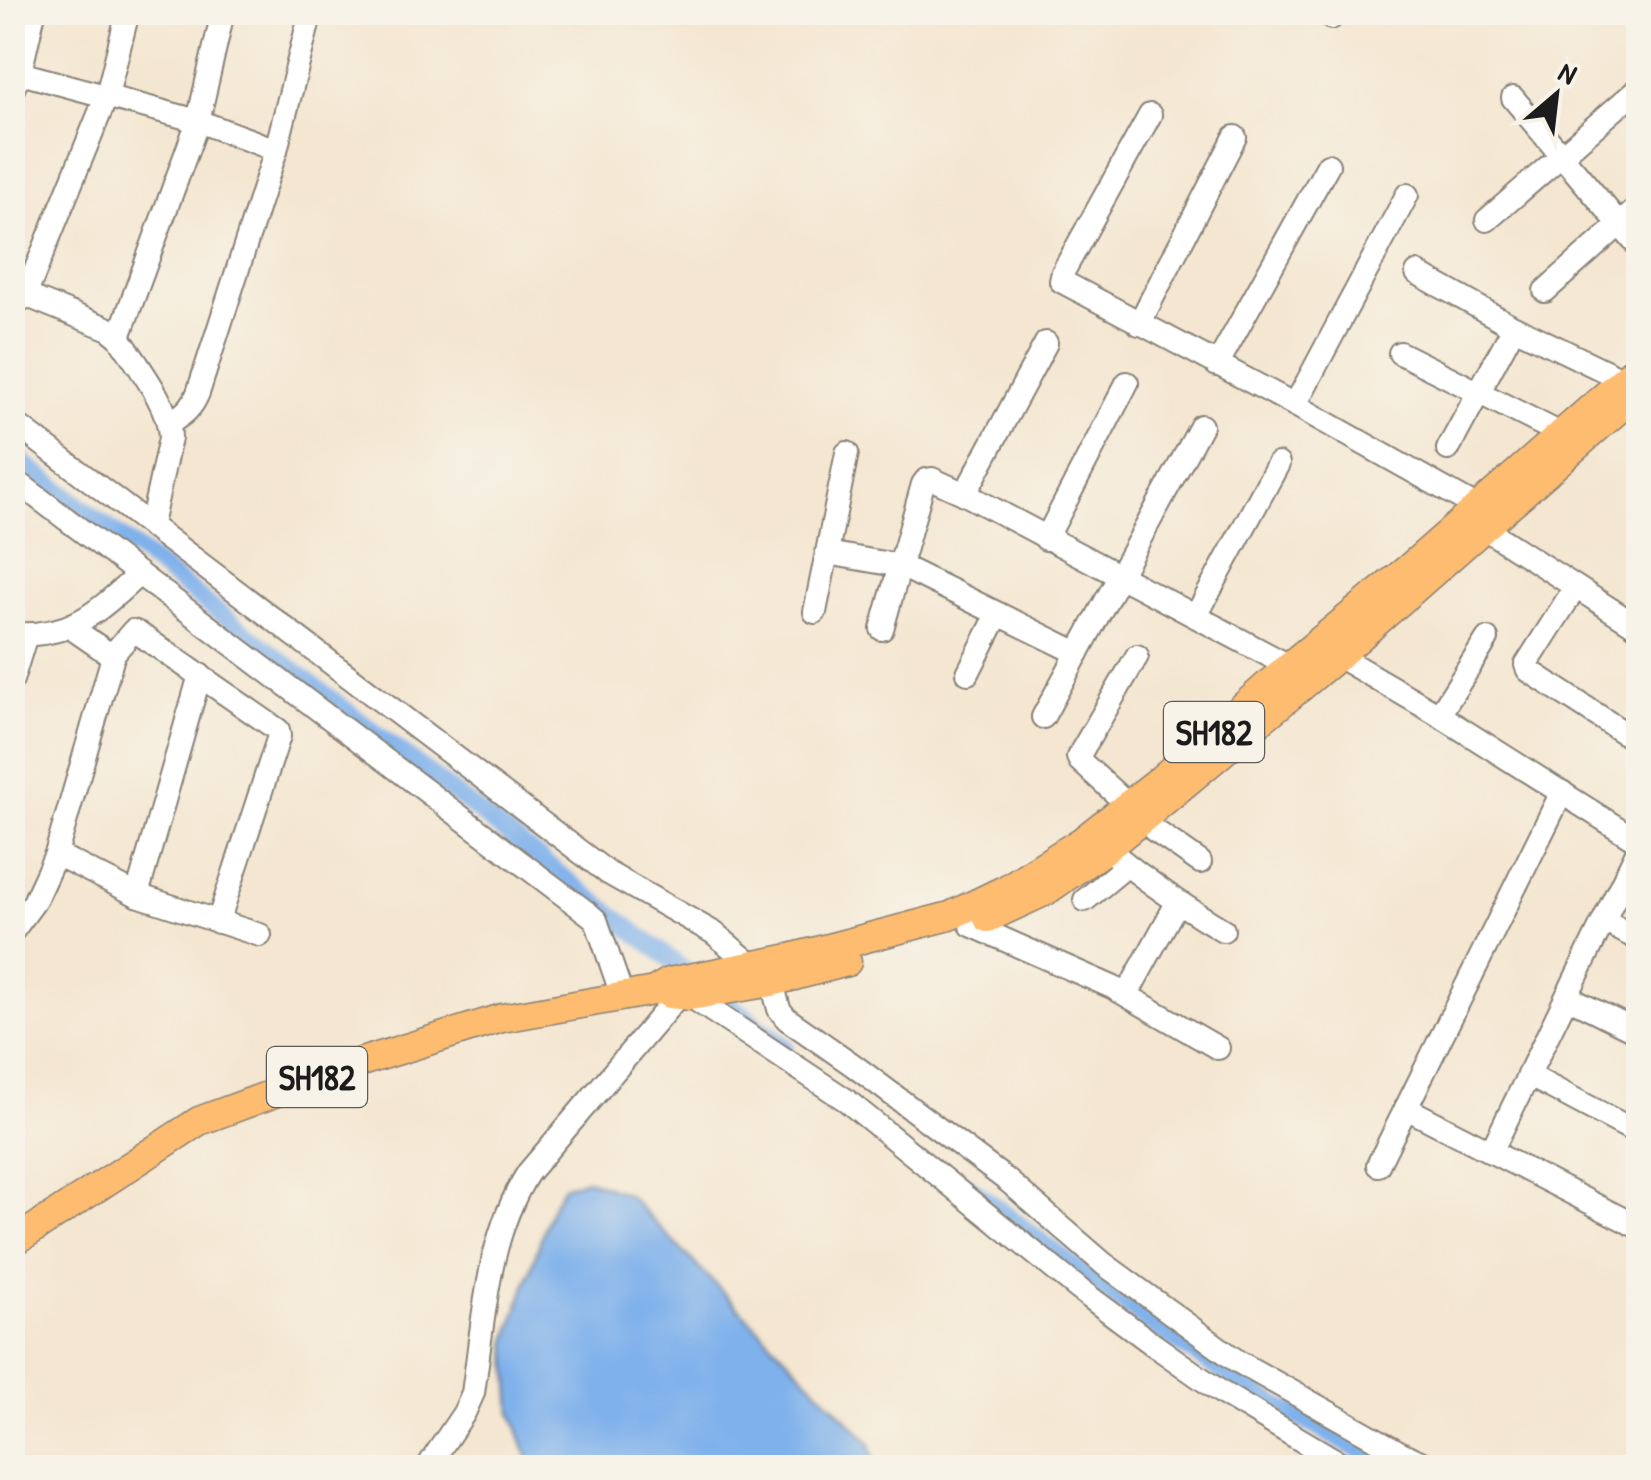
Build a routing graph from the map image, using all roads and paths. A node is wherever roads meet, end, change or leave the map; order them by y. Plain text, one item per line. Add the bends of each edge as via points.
1 (34, 12) edge
2 (128, 12) edge
3 (223, 12) edge
4 (311, 12) edge
5 (16, 82) edge
6 (1638, 90) edge
7 (107, 95) junction
8 (1513, 98) dead end
9 (1150, 115) dead end
10 (198, 121) junction
11 (1236, 138) dead end
12 (276, 150) junction
13 (1560, 157) junction
14 (1328, 165) dead end
15 (1407, 195) dead end
16 (1638, 208) edge
17 (1487, 220) dead end
18 (1619, 224) junction
19 (1638, 246) edge
20 (1417, 273) dead end
21 (1545, 291) dead end
22 (19, 296) edge
23 (1138, 324) junction
24 (1514, 327) junction
25 (119, 337) junction
26 (1046, 343) dead end
27 (1400, 353) dead end
28 (1217, 364) junction
29 (1635, 382) edge
30 (1127, 383) dead end
31 (1478, 394) junction
32 (1295, 405) junction
33 (12, 421) edge
34 (170, 424) junction
35 (1201, 426) dead end
36 (1561, 434) junction
37 (1448, 449) dead end
38 (847, 453) dead end
39 (1278, 464) dead end
40 (12, 478) edge
41 (965, 494) junction
42 (1486, 518) junction
43 (150, 525) junction
44 (1046, 539) junction
45 (827, 553) junction
46 (901, 566) junction
47 (139, 574) junction
48 (1121, 576) junction
49 (1576, 588) junction
50 (815, 612) dead end
51 (998, 614) junction
52 (1196, 616) junction
53 (70, 627) junction
54 (1638, 627) edge
55 (882, 629) dead end
56 (19, 635) edge
57 (1487, 638) dead end
58 (1328, 650) junction
59 (114, 653) junction
60 (1078, 653) junction
61 (1137, 656) dead end
62 (1289, 666) junction
63 (968, 673) dead end
64 (200, 675) junction
65 (12, 680) edge
66 (1439, 715) junction
67 (1043, 717) dead end
68 (1638, 742) edge
69 (1562, 792) junction
70 (1136, 811) junction
71 (1638, 841) edge
72 (1108, 850) junction
73 (1638, 850) edge
74 (56, 854) junction
75 (1200, 862) dead end
76 (137, 896) junction
77 (1085, 900) dead end
78 (1177, 903) junction
79 (985, 912) junction
80 (1604, 921) junction
81 (218, 922) junction
82 (1222, 930) dead end
83 (12, 932) edge
84 (260, 935) dead end
85 (1638, 939) edge
86 (710, 985) junction
87 (1126, 994) junction
88 (1567, 997) junction
89 (623, 998) junction
90 (1638, 1032) edge
91 (1218, 1048) dead end
92 (1528, 1075) junction
93 (1406, 1108) junction
94 (1638, 1133) edge
95 (1491, 1152) junction
96 (1378, 1164) dead end
97 (1638, 1227) edge
98 (12, 1243) edge
99 (428, 1468) edge
100 (1348, 1468) edge
101 (1434, 1468) edge

1 - 5 street
2 - 7 street
3 - 10 street
4 - 12 street
5 - 7 street
6 - 13 street
7 - 10 street
7 - 22 street
8 - 13 street
9 - 23 street via 1061,281
10 - 12 street
10 - 25 street
11 - 23 street
12 - 34 street via 194,404
13 - 17 street
13 - 18 street
14 - 28 street
15 - 32 street
16 - 18 street
18 - 19 street
18 - 21 street
20 - 24 street
22 - 25 street
23 - 28 street
24 - 29 street
24 - 31 street
25 - 34 street
26 - 41 street
27 - 31 street
28 - 32 street
29 - 36 main road, SH182
29 - 42 main road, SH182
30 - 44 street
31 - 36 street
31 - 37 street
32 - 42 street
33 - 43 street
34 - 43 street
35 - 48 street
36 - 42 main road, SH182
38 - 45 street
39 - 52 street
40 - 47 street
41 - 44 street
41 - 46 street via 926,480
42 - 49 street
42 - 58 main road, SH182
43 - 86 street via 608,873 703,925
44 - 48 street
45 - 46 street
45 - 50 street
46 - 51 street
46 - 55 street
47 - 53 street
47 - 89 street via 596,920
48 - 52 street
48 - 60 street
49 - 54 street
49 - 68 street via 1528,670
51 - 60 street
51 - 63 street
52 - 62 street
53 - 56 street
53 - 59 street
56 - 65 street
57 - 66 street
58 - 62 main road, SH182
58 - 66 street
58 - 70 main road, SH182
59 - 64 street via 138,632
59 - 74 street
60 - 67 street
61 - 70 street via 1078,756
62 - 70 main road, SH182 via 1161,780
64 - 76 street
64 - 81 street via 280,736
66 - 69 street
69 - 71 street
69 - 93 street
70 - 72 main road, SH182
70 - 75 street
72 - 77 street
72 - 78 street
72 - 79 main road, SH182 via 1046,891
73 - 80 street
74 - 76 street
74 - 83 street
76 - 81 street
78 - 82 street
78 - 87 street
79 - 86 main road, SH182
79 - 87 street
80 - 85 street
80 - 88 street
81 - 84 street
86 - 89 main road, SH182
86 - 99 street via 519,1187 497,1240 470,1403
86 - 100 street via 1080,1290 1229,1398
86 - 101 street via 779,1009 1008,1181 1104,1264 1251,1370
87 - 91 street
88 - 90 street
88 - 92 street
89 - 98 main road, SH182 via 502,1018 199,1121
92 - 94 street
92 - 95 street
93 - 95 street
93 - 96 street
95 - 97 street

